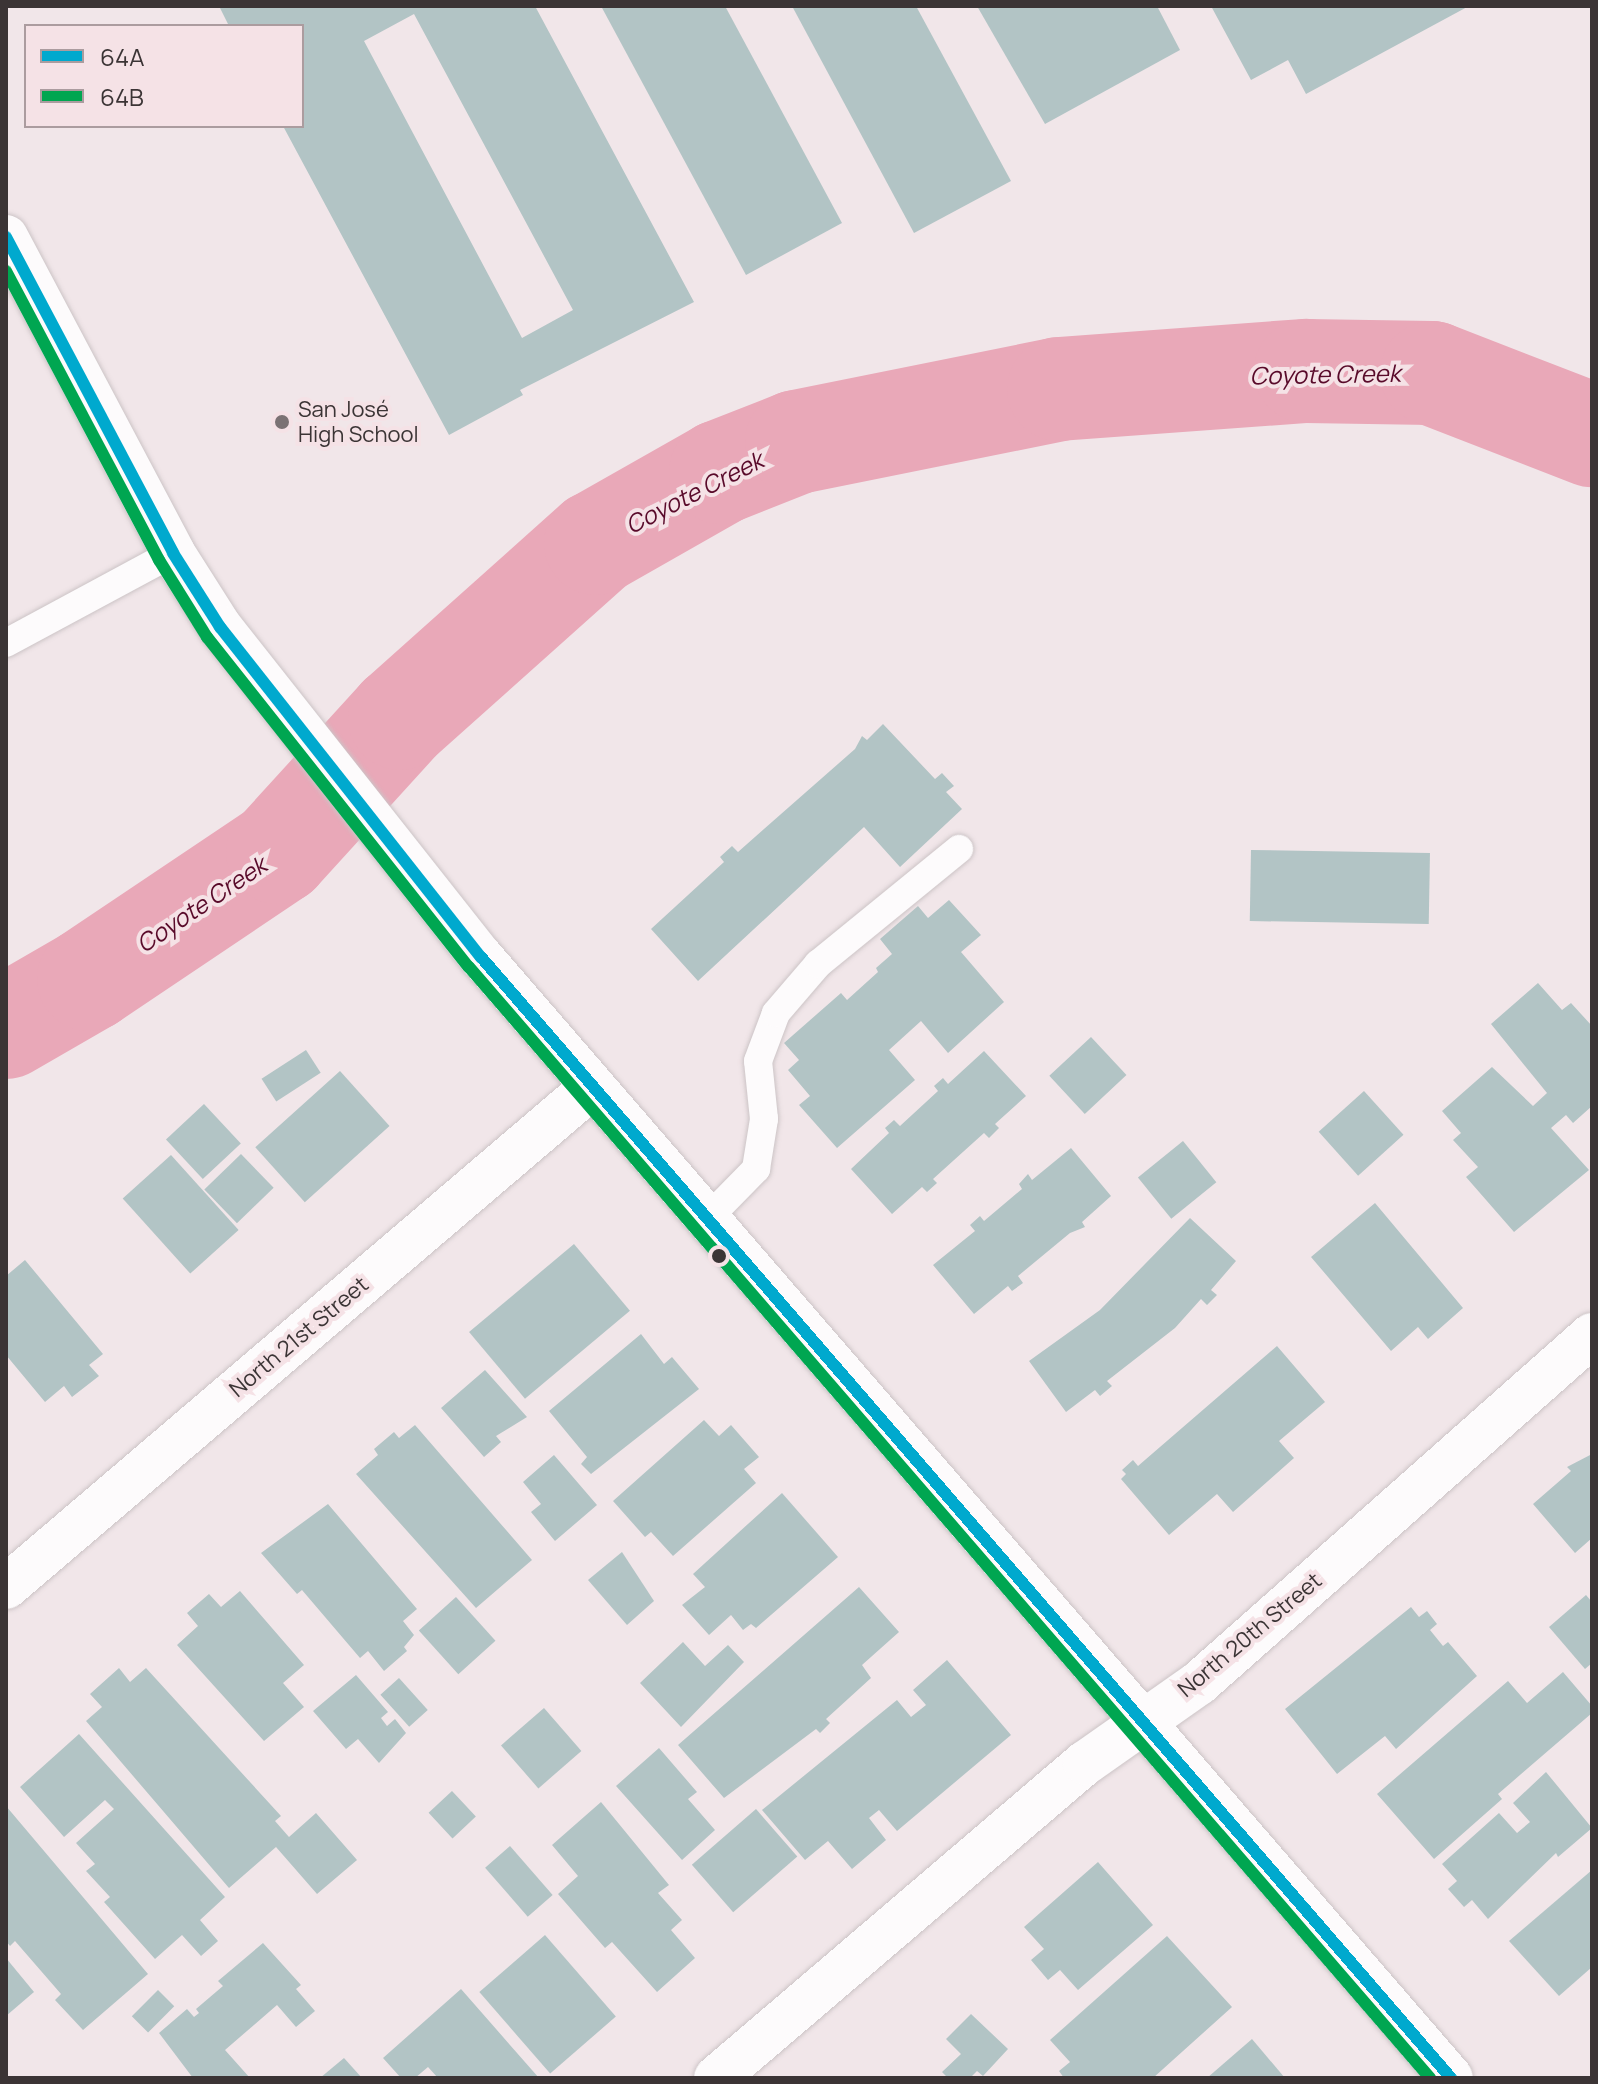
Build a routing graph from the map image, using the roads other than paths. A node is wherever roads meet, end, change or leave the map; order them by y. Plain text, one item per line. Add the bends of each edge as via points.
1 (6, 237) edge
2 (173, 553) junction
3 (6, 643) edge
4 (959, 849) dead end
5 (592, 1087) junction
6 (708, 1218) junction
7 (1592, 1335) edge
8 (6, 1587) edge
9 (1143, 1722) junction
10 (716, 2078) edge
11 (1451, 2078) edge

1 - 2 main road
2 - 3 lane
2 - 5 main road via 220,627 481,957
4 - 6 lane via 818,964 776,1013 758,1061 764,1119 756,1169
5 - 6 main road
5 - 8 main road, North 21st Street
6 - 9 main road
7 - 9 main road, North 20th Street via 1199,1683
9 - 10 main road, North 20th Street via 1085,1763
9 - 11 main road

